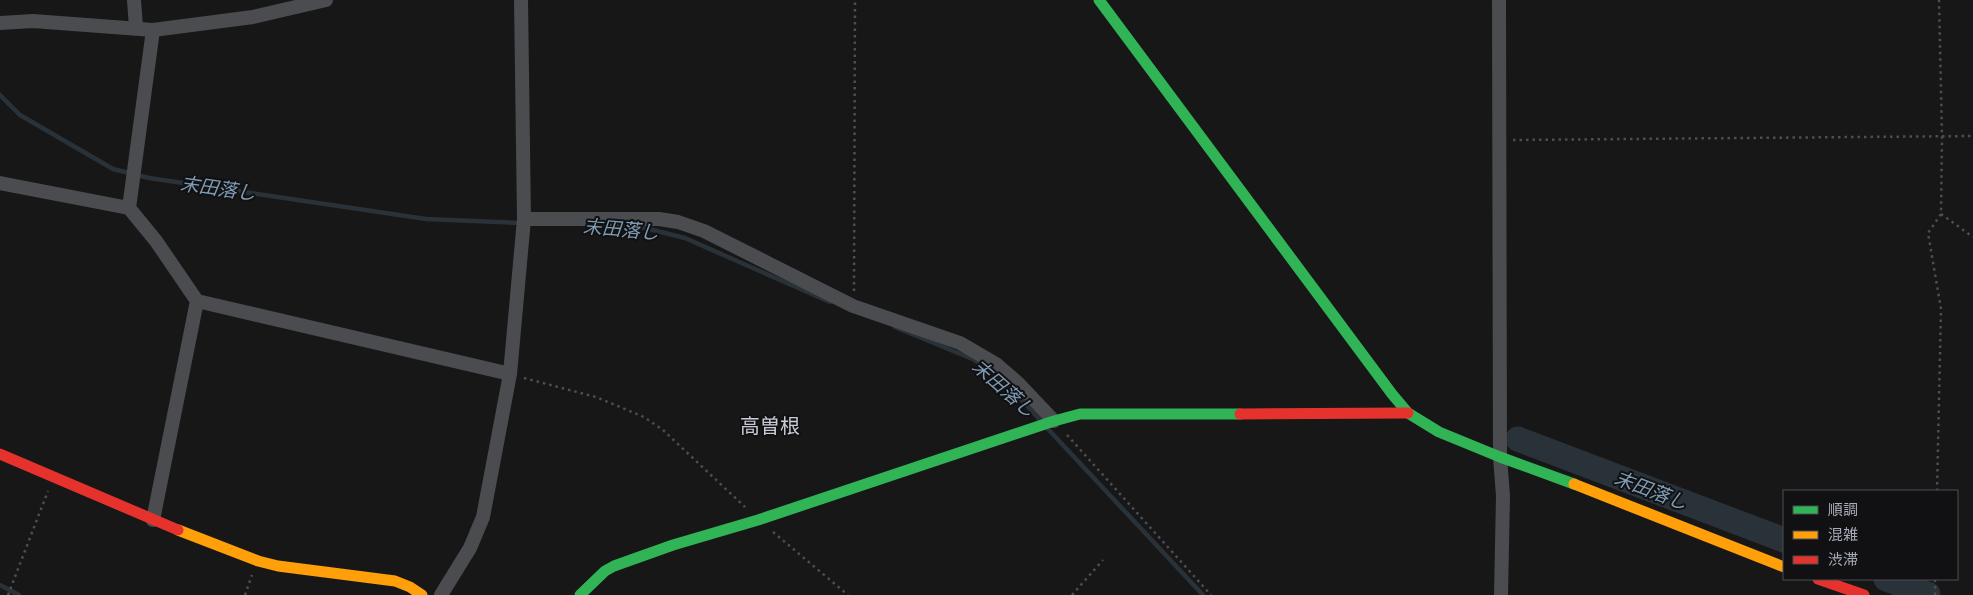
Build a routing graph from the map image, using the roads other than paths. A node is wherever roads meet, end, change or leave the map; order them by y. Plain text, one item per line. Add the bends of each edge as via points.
1 (134, 0) edge
2 (326, 0) edge
3 (521, 0) edge
4 (1099, 0) edge
5 (1499, 0) edge
6 (0, 23) edge
7 (136, 27) junction
8 (153, 30) junction
9 (0, 184) edge
10 (129, 208) junction
11 (524, 219) junction
12 (196, 301) junction
13 (510, 374) junction
14 (1408, 413) junction
15 (1054, 421) junction
16 (0, 454) edge
17 (1500, 457) junction
18 (153, 520) junction
19 (1783, 567) edge
20 (1821, 580) edge
21 (422, 595) edge
22 (441, 595) edge
23 (580, 595) edge
24 (1501, 595) edge
25 (1864, 595) edge

1 - 7 street
2 - 8 street via 253,16
3 - 11 street
4 - 14 street
5 - 17 street
6 - 7 street via 33,21
7 - 8 street
8 - 10 street
9 - 10 street
10 - 12 street via 156,241
11 - 13 street
11 - 15 street via 659,219 704,231 853,306 960,343 996,364
12 - 13 street
12 - 18 street
13 - 22 street via 483,518 470,548
14 - 15 street via 1080,414
14 - 17 street via 1439,432
15 - 23 street via 614,566 604,570
16 - 18 street
17 - 19 street via 1618,500
17 - 24 street via 1503,496
18 - 21 street via 258,561 395,581
20 - 25 street

